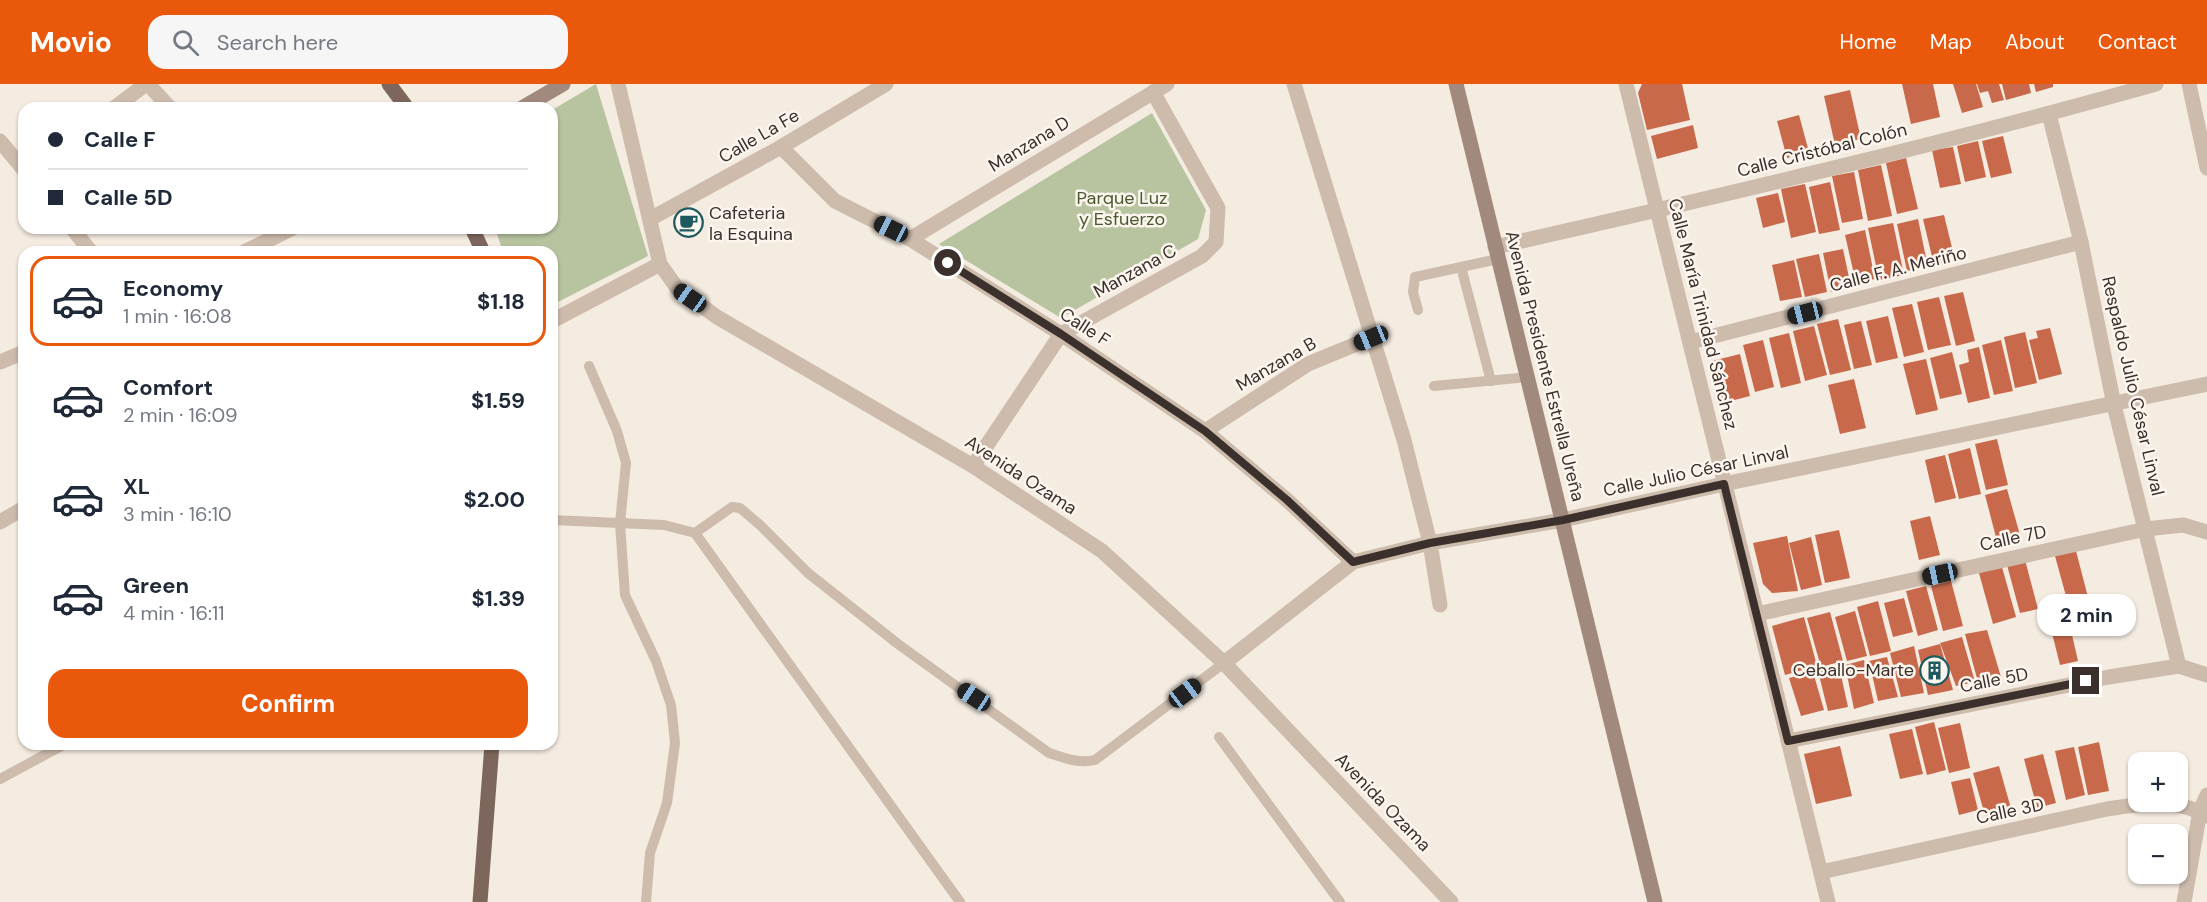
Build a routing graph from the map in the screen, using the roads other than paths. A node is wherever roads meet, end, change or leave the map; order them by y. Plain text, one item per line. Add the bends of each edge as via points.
1 (147, 84) edge
2 (389, 84) edge
3 (562, 84) edge
4 (618, 84) edge
5 (886, 84) edge
6 (1167, 84) edge
7 (1294, 84) edge
8 (1456, 84) edge
9 (1626, 84) edge
10 (2156, 84) edge
11 (2189, 84) edge
12 (1153, 92) junction
13 (122, 102) edge
14 (164, 102) edge
15 (402, 102) edge
16 (532, 102) edge
17 (2049, 114) junction
18 (0, 141) edge
19 (781, 147) junction
20 (18, 163) edge
21 (2207, 168) edge
22 (1658, 210) junction
23 (650, 219) junction
24 (77, 234) edge
25 (277, 234) edge
26 (910, 239) junction
27 (2081, 242) junction
28 (86, 246) edge
29 (255, 246) edge
30 (1497, 253) junction
31 (660, 264) junction
32 (1461, 267) junction
33 (1419, 310) dead end
34 (558, 318) edge
35 (1061, 334) junction
36 (1371, 338) junction
37 (1690, 342) junction
38 (18, 354) edge
39 (0, 362) edge
40 (589, 366) dead end
41 (1527, 377) junction
42 (1491, 381) junction
43 (2207, 384) edge
44 (1434, 386) dead end
45 (2114, 405) junction
46 (1205, 431) junction
47 (973, 465) junction
48 (1724, 484) junction
49 (18, 512) edge
50 (558, 520) edge
51 (1563, 520) junction
52 (0, 522) edge
53 (620, 523) junction
54 (2146, 529) junction
55 (2207, 532) edge
56 (694, 533) junction
57 (1430, 543) junction
58 (1353, 562) junction
59 (1440, 605) dead end
60 (1756, 614) junction
61 (1224, 663) junction
62 (2179, 666) junction
63 (2207, 675) edge
64 (1219, 737) dead end
65 (1788, 741) junction
66 (54, 750) edge
67 (491, 750) edge
68 (0, 779) edge
69 (2207, 795) edge
70 (2203, 814) edge
71 (1821, 872) junction
72 (476, 901) edge
73 (646, 902) edge
74 (960, 902) edge
75 (1340, 902) edge
76 (1451, 902) edge
77 (1655, 902) edge
78 (1828, 902) edge
79 (2184, 902) edge

1 - 13 street
1 - 14 street
2 - 15 main road
3 - 16 main road
4 - 23 street, Avenida Ozama
5 - 19 street, Calle La Fe
6 - 12 street, Manzana D
7 - 36 street
8 - 30 main road, Avenida Presidente Estrella Ureña
9 - 22 street, Calle María Trinidad Sánchez
10 - 17 street, Calle Cristóbal Colón
11 - 21 street
12 - 26 street, Manzana D
12 - 35 street, Manzana C via 1218,208 1216,242 1202,256
17 - 22 street, Calle Cristóbal Colón
17 - 27 street, Respaldo Julio César Linval
18 - 20 street
19 - 23 street, Calle La Fe
19 - 26 street, Calle F via 835,201
22 - 30 street, Calle Cristóbal Colón
22 - 37 street, Calle María Trinidad Sánchez
23 - 31 street, Avenida Ozama
24 - 28 street
25 - 29 street
26 - 35 street, Calle F
27 - 37 street, Calle F. A. Meriño
27 - 45 street, Respaldo Julio César Linval
30 - 32 lane
30 - 41 main road, Avenida Presidente Estrella Ureña
31 - 34 street
31 - 47 street, Avenida Ozama via 677,288 717,316
32 - 33 lane via 1416,277 1413,292
32 - 42 lane
35 - 46 street, Calle F
35 - 47 street, Manzana C
36 - 46 street, Manzana B via 1308,364
36 - 57 street via 1404,440
37 - 48 street, Calle María Trinidad Sánchez
38 - 39 street
40 - 53 lane via 626,463
41 - 42 lane
41 - 51 main road, Avenida Presidente Estrella Ureña
42 - 44 lane
43 - 45 street, Calle Julio César Linval
45 - 48 street, Calle Julio César Linval
45 - 54 street, Respaldo Julio César Linval
46 - 58 street, Calle F
47 - 61 street, Avenida Ozama via 1102,551
48 - 51 street, Calle Julio César Linval
48 - 60 street, Calle María Trinidad Sánchez
49 - 52 street
50 - 53 lane
51 - 57 street, Calle Julio César Linval
51 - 77 main road, Avenida Presidente Estrella Ureña
53 - 56 lane via 664,525
53 - 73 lane via 625,595 672,705 675,743 668,803 650,854
54 - 55 street, Calle 7D via 2182,525
54 - 60 street, Calle 7D
54 - 62 street, Respaldo Julio César Linval
56 - 61 lane via 732,507 740,508 808,573 897,644 1049,753 1067,759 1085,763 1095,760
56 - 74 lane
57 - 58 street, Calle Julio César Linval
57 - 59 street
58 - 61 street, Calle Julio César Linval
60 - 65 street, Calle María Trinidad Sánchez
61 - 76 street, Avenida Ozama
62 - 63 street, Calle 5D
62 - 65 street, Calle 5D
64 - 75 lane
65 - 71 street, Calle María Trinidad Sánchez
66 - 68 lane
67 - 72 main road
69 - 70 street
70 - 71 street, Calle 3D via 2176,804 2148,803
70 - 79 street
71 - 78 street, Calle María Trinidad Sánchez

